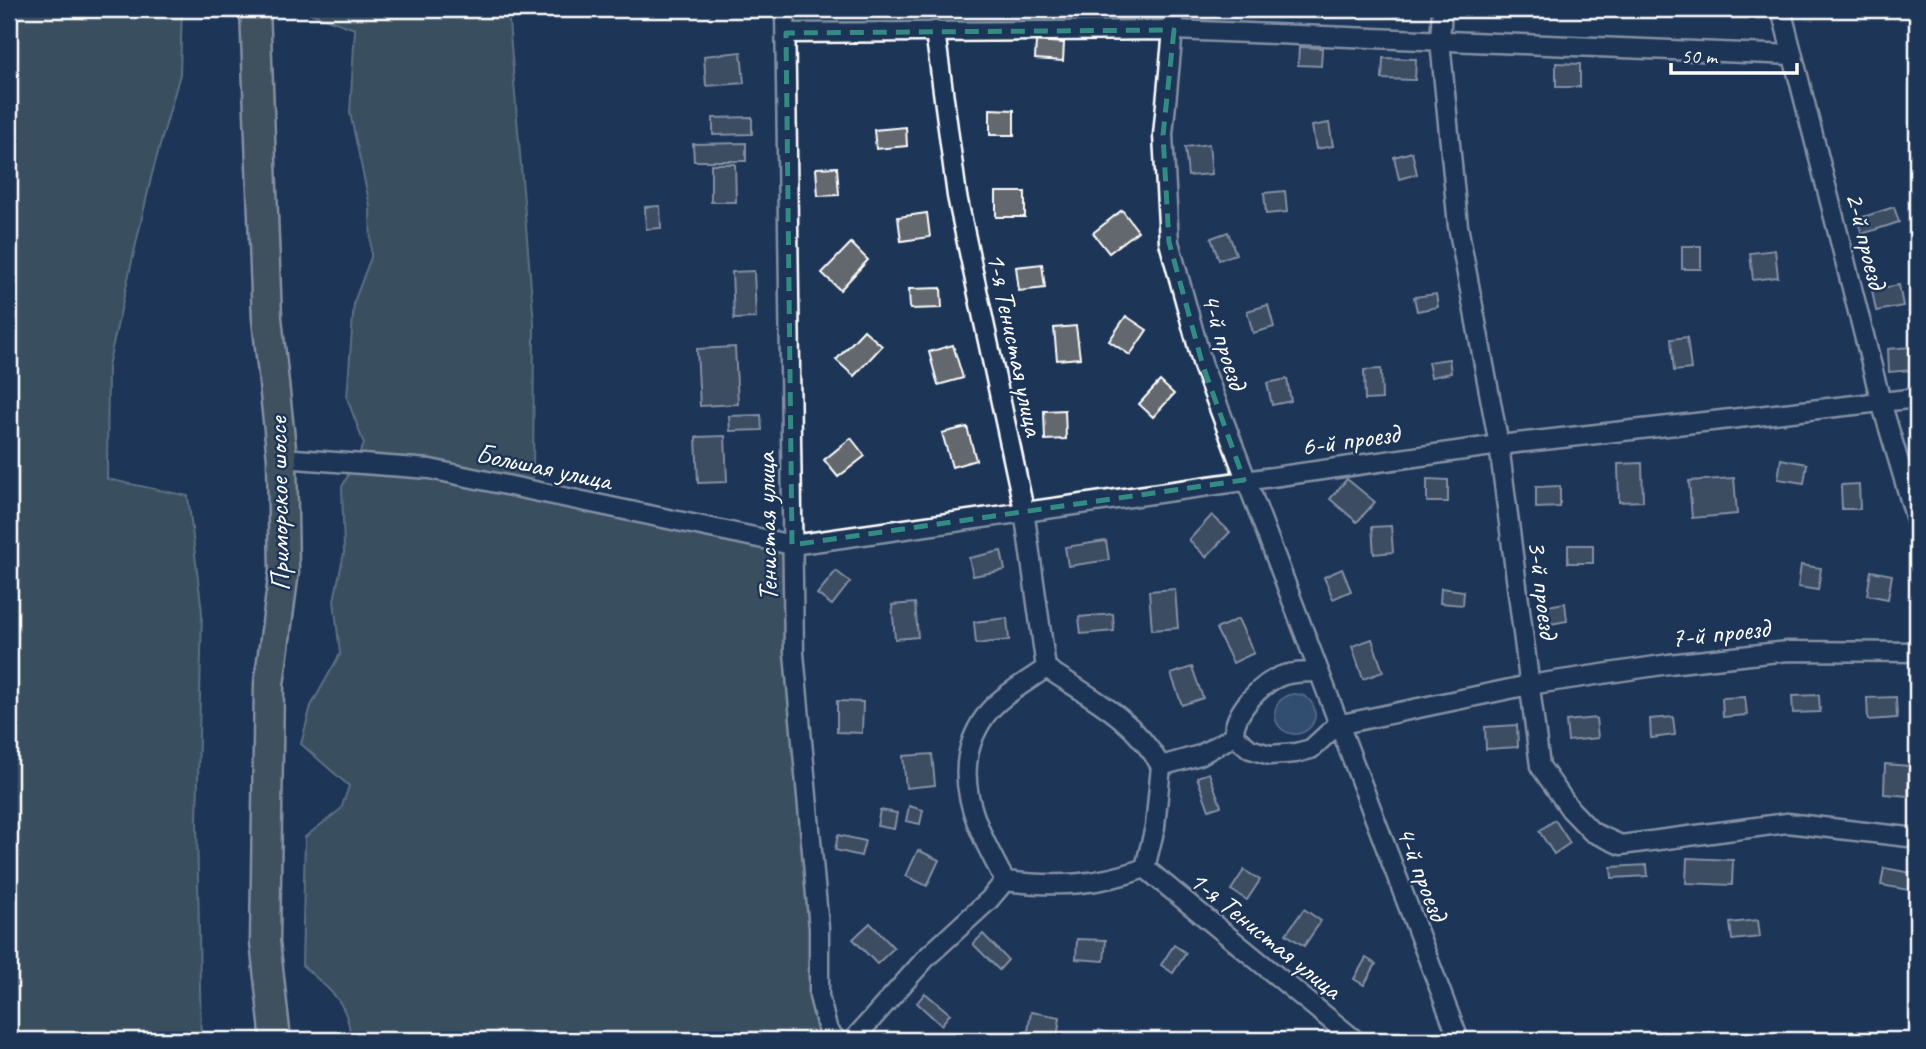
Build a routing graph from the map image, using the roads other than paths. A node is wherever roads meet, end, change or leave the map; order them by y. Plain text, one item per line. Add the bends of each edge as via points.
1 (254, 9) edge
2 (785, 9) edge
3 (1175, 9) edge
4 (1442, 9) edge
5 (1781, 9) edge
6 (1174, 30) junction
7 (935, 31) junction
8 (786, 33) junction
9 (1440, 41) junction
10 (1792, 55) junction
11 (1917, 398) edge
12 (1881, 402) junction
13 (1499, 445) junction
14 (282, 458) junction
15 (1244, 480) junction
16 (1024, 510) junction
17 (1917, 523) edge
18 (793, 545) junction
19 (1917, 652) edge
20 (1046, 668) junction
21 (1317, 672) junction
22 (1529, 685) junction
23 (1337, 725) junction
24 (1234, 736) junction
25 (1161, 766) junction
26 (1917, 838) edge
27 (1144, 868) junction
28 (1005, 881) junction
29 (276, 1040) edge
30 (837, 1040) edge
31 (853, 1040) edge
32 (1355, 1040) edge
33 (1459, 1040) edge

1 - 14 main road, Приморское шоссе via 267,318
2 - 8 street, Тенистая улица
3 - 6 street, 4-й проезд
4 - 9 street, 3-й проезд
5 - 10 street, 2-й проезд
6 - 7 street
6 - 9 street
6 - 15 street, 4-й проезд via 1163,135 1169,242 1203,366
7 - 8 street
7 - 16 street, 1-я Тенистая улица via 957,196
8 - 18 street, Тенистая улица
9 - 10 street
9 - 13 street, 3-й проезд via 1458,226
10 - 12 street, 2-й проезд
11 - 12 street, 6-й проезд
12 - 13 street, 6-й проезд
12 - 17 street, 2-й проезд
13 - 15 street, 6-й проезд
13 - 22 street, 3-й проезд
14 - 18 street, Большая улица via 430,469
14 - 29 main road, Приморское шоссе via 284,571 270,684 265,942
15 - 16 street, 6-й проезд
15 - 21 street, 4-й проезд
16 - 18 street, 6-й проезд
16 - 20 street, 1-я Тенистая улица
18 - 30 street, Тенистая улица via 794,653 819,928 819,996 828,1031
19 - 22 street, 7-й проезд via 1788,652
20 - 25 street via 1131,725
20 - 28 street via 987,715 970,748 965,788 981,835
21 - 23 street
21 - 24 street via 1283,676 1267,684 1234,725
22 - 23 street, 7-й проезд
22 - 26 street, 3-й проезд via 1540,766 1592,832 1621,845 1787,823
23 - 24 street via 1311,749 1296,753 1270,755 1250,749
23 - 33 street, 4-й проезд
24 - 25 street via 1200,755
25 - 27 street via 1155,827
27 - 28 street via 1087,884
27 - 32 street, 1-я Тенистая улица
28 - 31 street via 927,957

